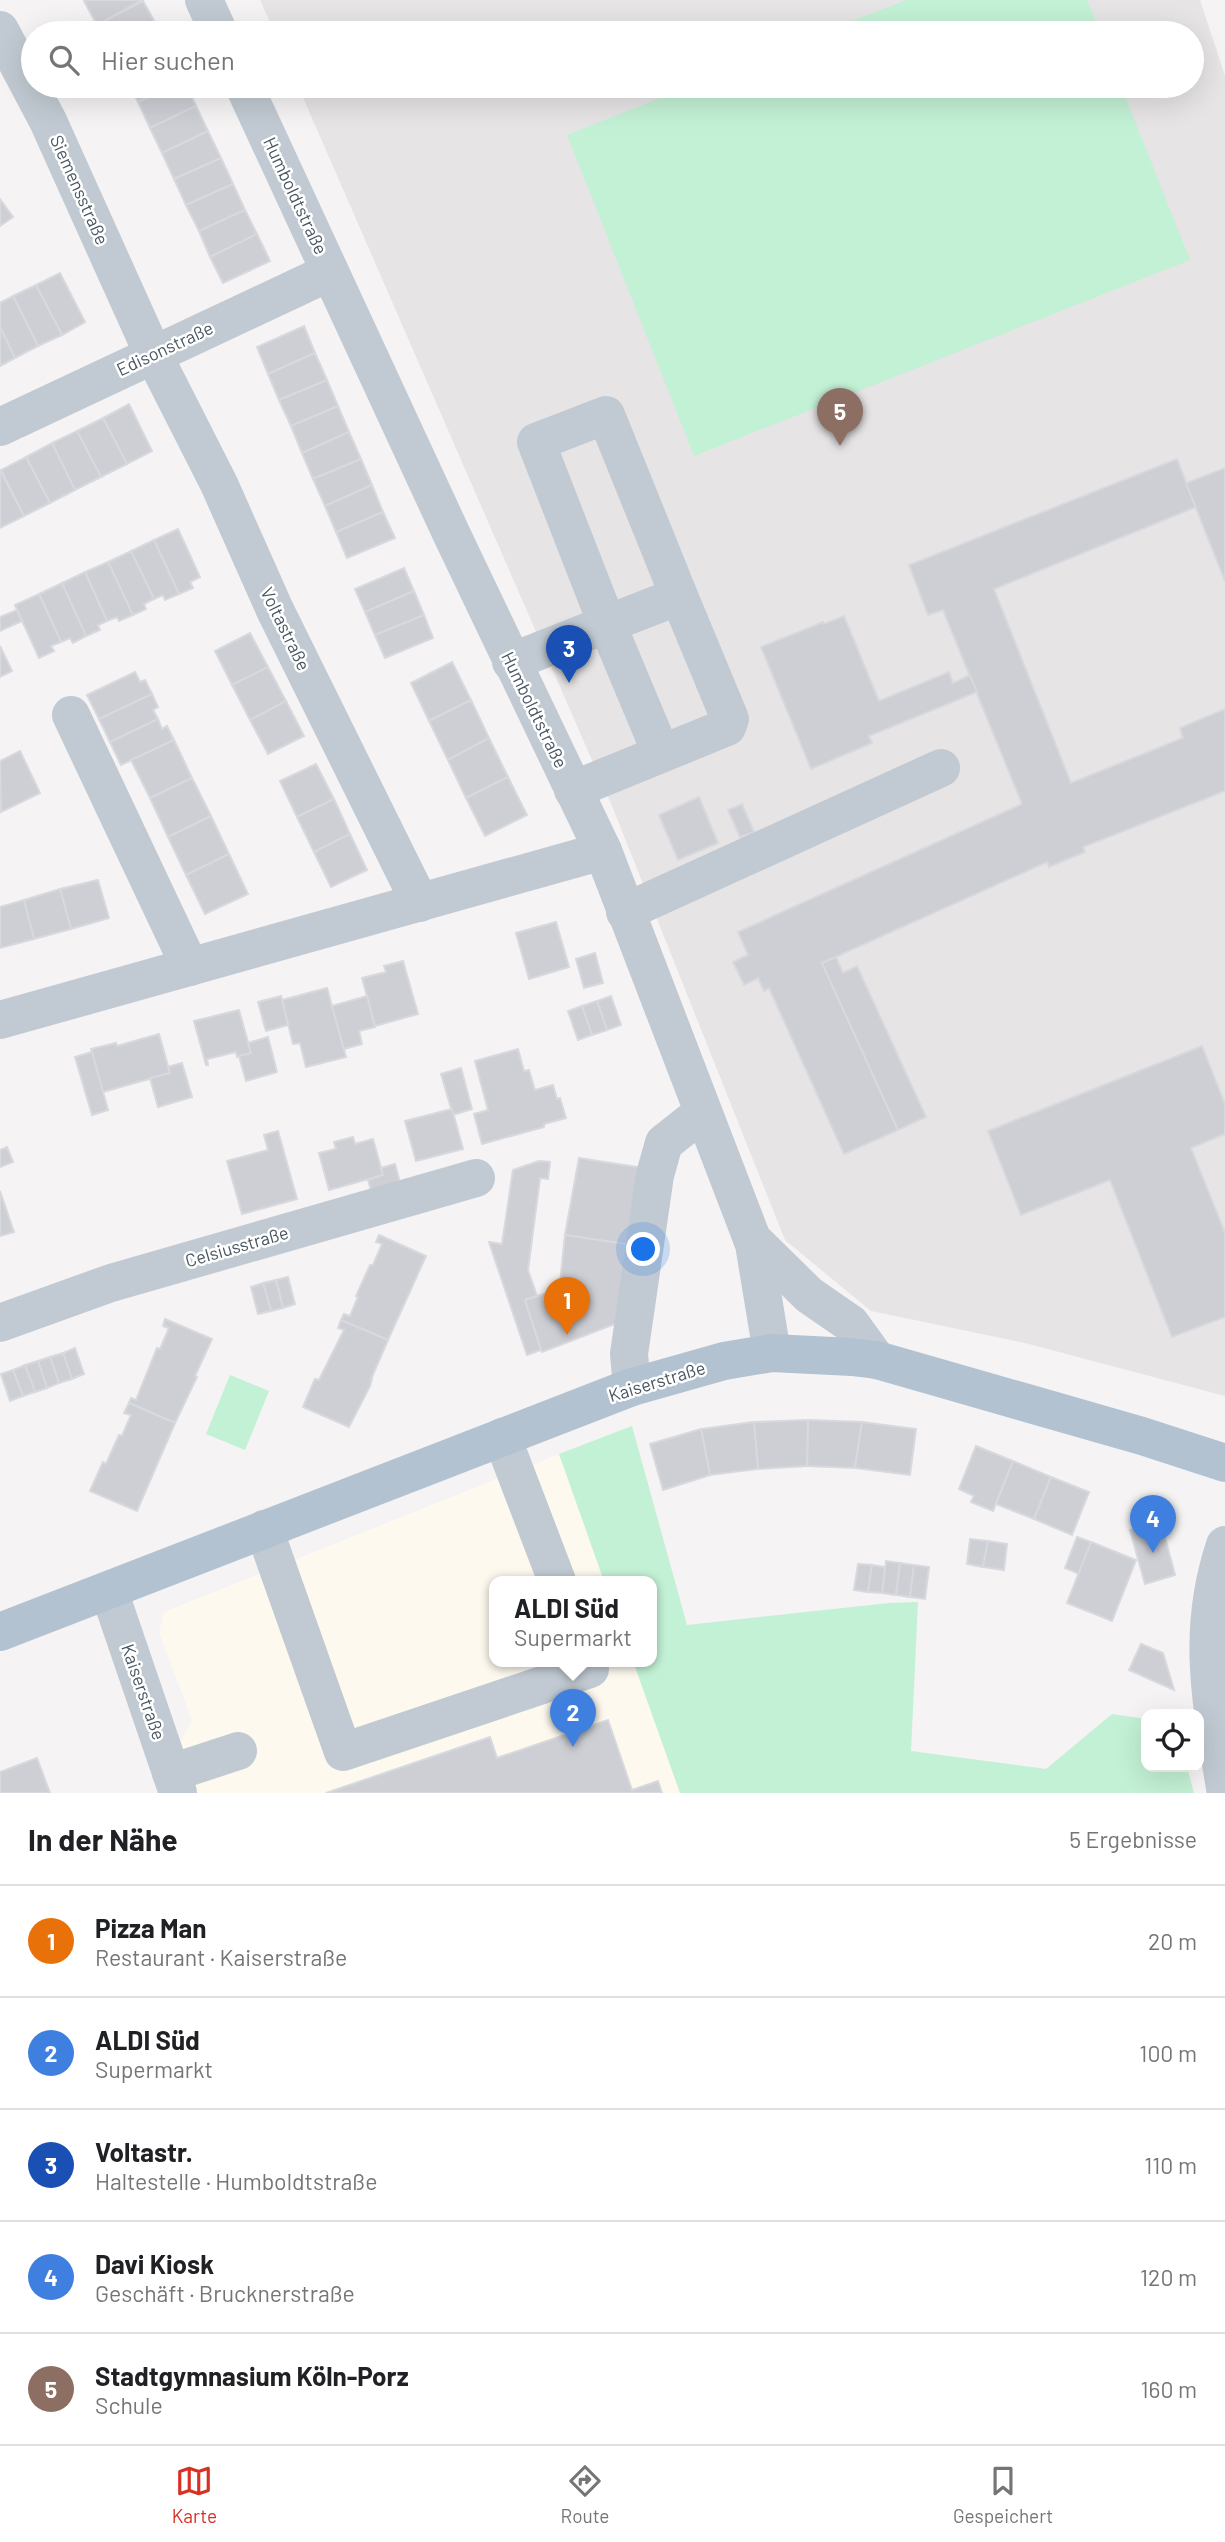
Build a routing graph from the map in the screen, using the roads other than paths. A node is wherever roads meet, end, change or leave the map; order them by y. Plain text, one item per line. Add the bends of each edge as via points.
1 (204, 0) edge
2 (214, 21) edge
3 (0, 30) edge
4 (21, 70) edge
5 (36, 98) edge
6 (250, 98) edge
7 (330, 272) junction
8 (153, 354) junction
9 (0, 427) edge
10 (679, 596) junction
11 (607, 624) junction
12 (511, 662) junction
13 (71, 715) dead end
14 (661, 753) junction
15 (941, 768) dead end
16 (573, 790) junction
17 (603, 852) junction
18 (420, 903) junction
19 (625, 912) junction
20 (190, 967) junction
21 (0, 1020) edge
22 (702, 1113) junction
23 (476, 1178) dead end
24 (752, 1239) junction
25 (0, 1323) edge
26 (772, 1353) junction
27 (877, 1360) junction
28 (632, 1387) junction
29 (502, 1437) junction
30 (1225, 1463) edge
31 (264, 1529) junction
32 (1225, 1545) edge
33 (555, 1576) edge
34 (109, 1591) junction
35 (0, 1632) edge
36 (589, 1667) edge
37 (238, 1751) dead end
38 (175, 1783) edge
39 (1225, 1788) edge

1 - 2 street
3 - 4 street, Siemensstraße
5 - 8 street, Siemensstraße
6 - 7 street, Humboldtstraße
7 - 8 street, Edisonstraße
7 - 12 street, Humboldtstraße
8 - 9 street, Edisonstraße
8 - 18 street, Voltastraße
10 - 11 street
10 - 11 street via 606,415 536,442
10 - 14 street via 730,722
11 - 12 street
11 - 14 street
12 - 16 street, Humboldtstraße
13 - 20 street
14 - 16 street
15 - 19 street
16 - 17 street, Humboldtstraße
17 - 18 street
17 - 19 street, Humboldtstraße
18 - 20 street
19 - 22 street, Humboldtstraße
20 - 21 street
22 - 24 street, Humboldtstraße
22 - 28 street via 664,1143 655,1175 629,1354
23 - 25 street, Celsiusstraße via 111,1283
24 - 26 street, Humboldtstraße
24 - 27 street via 809,1294 851,1324
26 - 27 main road, Kaiserstraße
26 - 28 main road, Kaiserstraße
27 - 30 main road, Kaiserstraße
28 - 29 main road, Kaiserstraße
29 - 31 main road, Kaiserstraße
29 - 33 street
31 - 34 main road, Kaiserstraße
31 - 36 street via 343,1752
32 - 39 street via 1214,1578 1207,1633 1209,1692
34 - 35 main road, Kaiserstraße
34 - 38 street, Kaiserstraße
37 - 38 street

